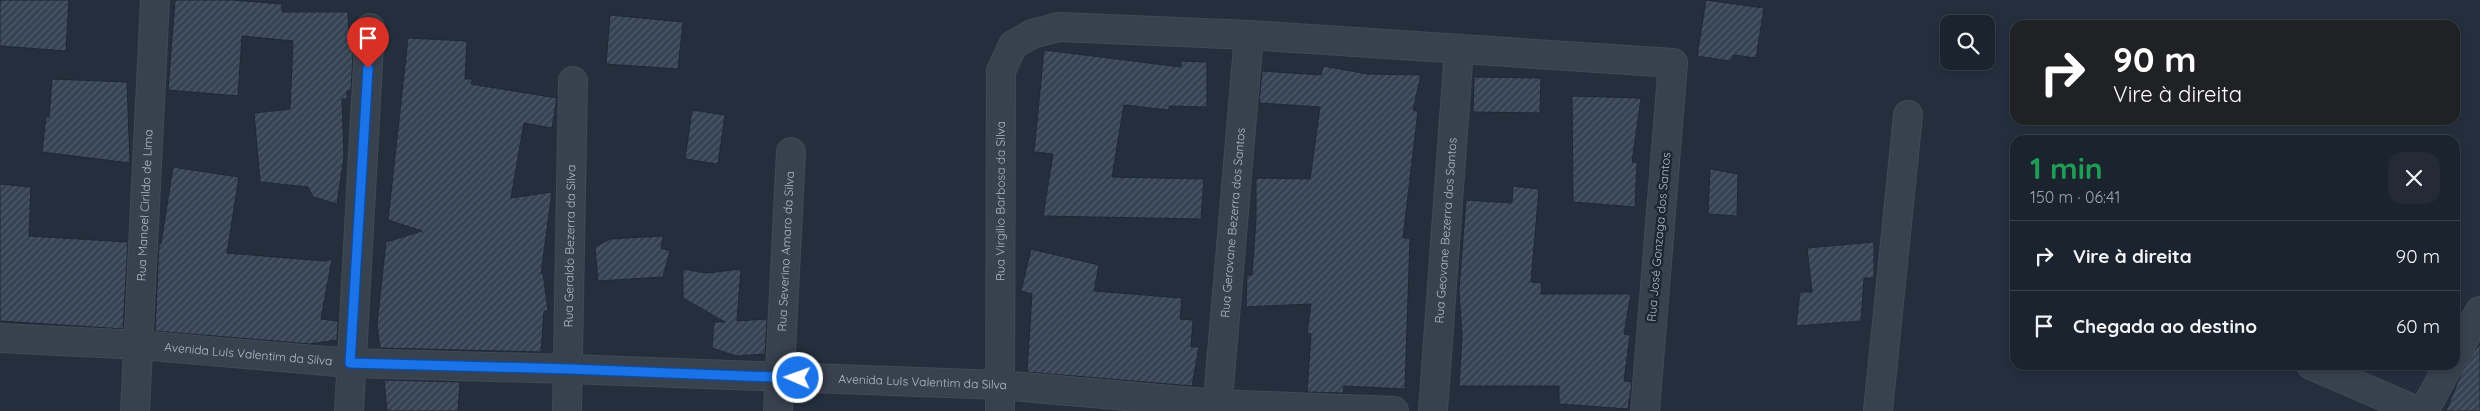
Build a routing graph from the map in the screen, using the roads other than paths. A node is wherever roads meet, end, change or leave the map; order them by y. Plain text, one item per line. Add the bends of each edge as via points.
1 (155, 0) edge
2 (370, 28) dead end
3 (1249, 35) junction
4 (1459, 49) junction
5 (1673, 64) joint
6 (573, 81) dead end
7 (1908, 114) dead end
8 (791, 152) dead end
9 (2480, 311) edge
10 (0, 338) edge
11 (140, 345) junction
12 (2460, 346) edge
13 (350, 363) junction
14 (569, 369) junction
15 (2323, 370) edge
16 (2446, 370) edge
17 (780, 378) junction
18 (1000, 398) edge
19 (1217, 408) edge
20 (135, 411) edge
21 (348, 411) edge
22 (567, 411) edge
23 (778, 411) edge
24 (1394, 411) edge
25 (1433, 411) edge
26 (1644, 411) edge
27 (1878, 411) edge
28 (2417, 411) edge
29 (2424, 411) edge

1 - 11 street, Rua Manoel Cirildo de Lima
2 - 13 street
3 - 4 street, Rua Virgilio Barbosa da Silva
3 - 18 street, Rua Virgilio Barbosa da Silva via 1060,27 1032,34 1013,45 1001,71
3 - 19 street, Rua Gerovane Bezerra dos Santos
4 - 5 street, Rua Virgilio Barbosa da Silva
4 - 25 street, Rua Geovane Bezerra dos Santos
5 - 26 street, Rua José Gonzaga dos Santos
6 - 14 street, Rua Geraldo Bezerra da Silva
7 - 27 street
8 - 17 street, Rua Severino Amaro da Silva
9 - 12 street
10 - 11 street, Avenida LuIs Valentim da Silva
11 - 13 street, Avenida LuIs Valentim da Silva
11 - 20 street, Rua Manoel Cirildo de Lima
13 - 14 street, Avenida LuIs Valentim da Silva
13 - 21 street
14 - 17 street, Avenida LuIs Valentim da Silva
14 - 22 street, Rua Geraldo Bezerra da Silva
15 - 28 street
16 - 29 street
17 - 18 street, Avenida LuIs Valentim da Silva
17 - 23 street, Rua Severino Amaro da Silva
18 - 19 street, Avenida LuIs Valentim da Silva
19 - 24 street, Avenida LuIs Valentim da Silva

